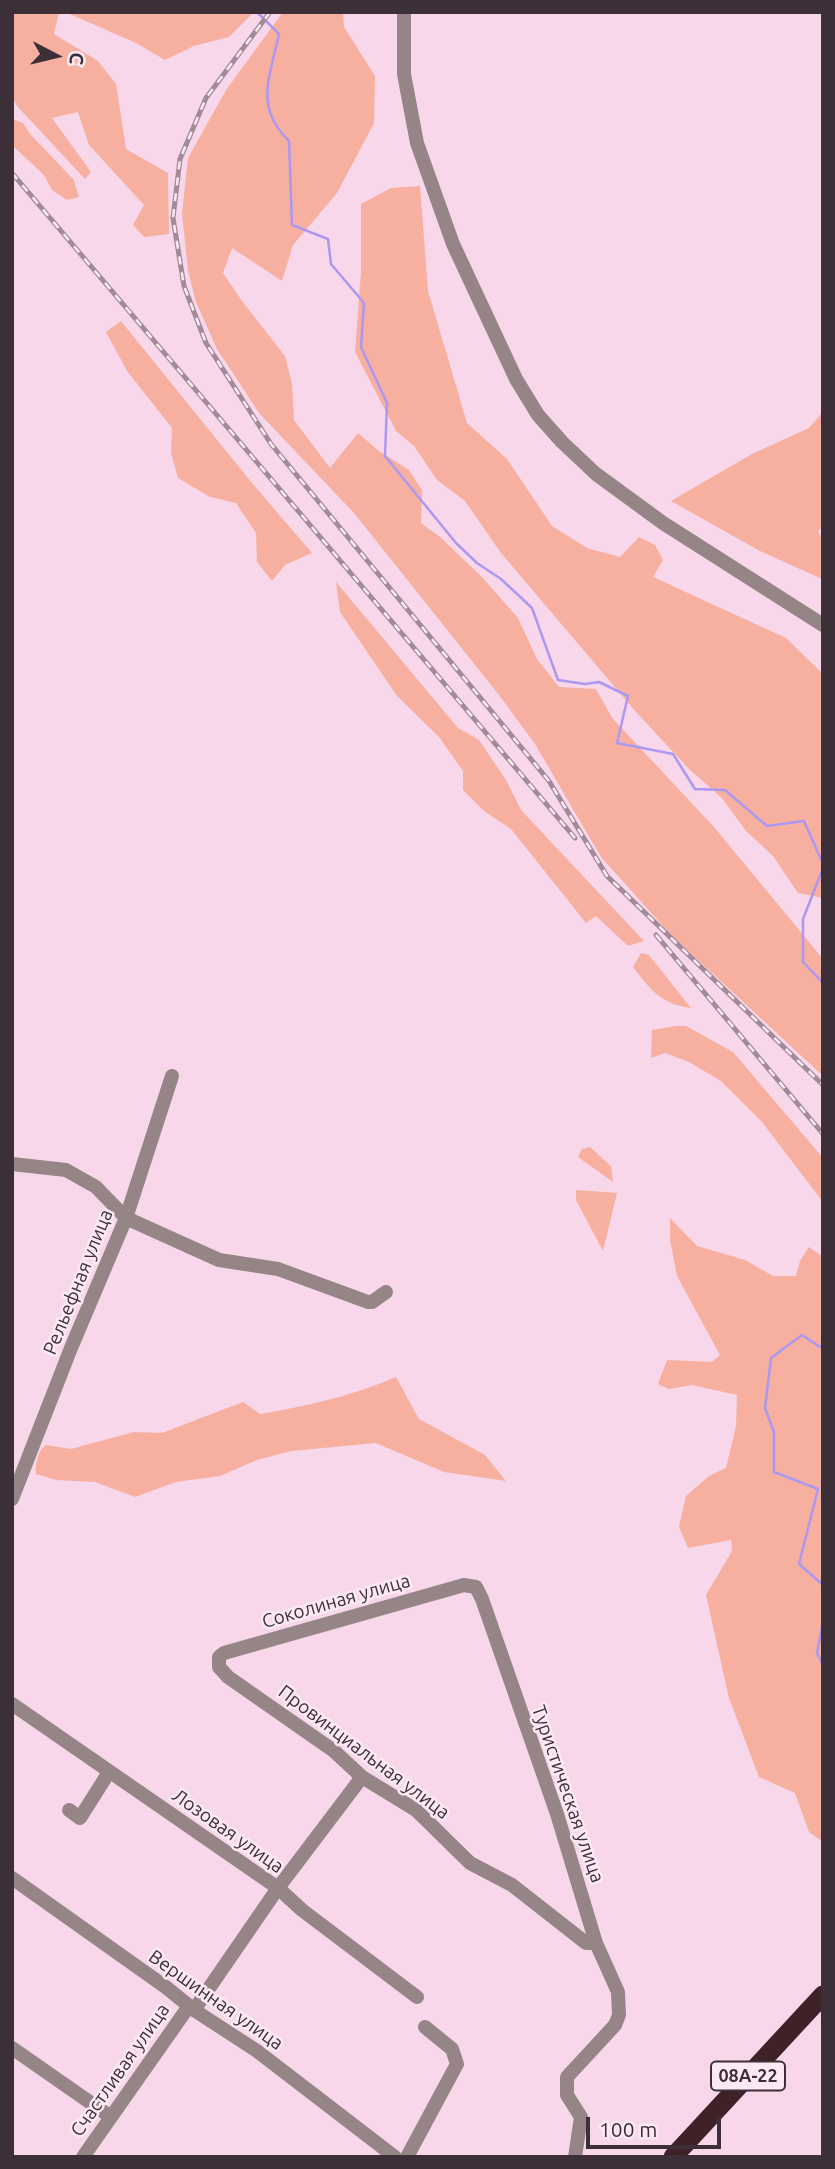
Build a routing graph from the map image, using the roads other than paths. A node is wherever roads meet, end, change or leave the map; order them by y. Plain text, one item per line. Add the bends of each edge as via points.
1 (404, 12) edge
2 (823, 625) edge
3 (172, 1076) dead end
4 (12, 1164) edge
5 (126, 1218) junction
6 (386, 1292) dead end
7 (12, 1499) edge
8 (464, 1585) joint
9 (219, 1657) joint
10 (12, 1704) edge
11 (109, 1772) junction
12 (362, 1777) junction
13 (69, 1810) dead end
14 (12, 1878) edge
15 (278, 1888) junction
16 (596, 1943) junction
17 (823, 1995) edge
18 (417, 1997) dead end
19 (192, 2008) junction
20 (425, 2028) dead end
21 (12, 2048) edge
22 (111, 2117) junction
23 (83, 2157) edge
24 (395, 2157) edge
25 (408, 2157) edge
26 (575, 2157) edge
27 (673, 2157) edge

1 - 2 street via 404,74 417,144 453,244 516,379 538,415 596,474 663,523
3 - 5 street, Рельефная улица
4 - 5 street via 65,1170 96,1187
5 - 6 street via 219,1260 278,1269 368,1302
5 - 7 street, Рельефная улица
8 - 9 street, Соколиная улица
8 - 16 street, Туристическая улица via 476,1587 482,1600 557,1814
9 - 12 street, Провинциальная улица via 219,1667 228,1676 334,1751
10 - 11 street, Лозовая улица
11 - 13 street via 80,1818
11 - 15 street, Лозовая улица
12 - 15 street, Счастливая улица
12 - 16 street, Провинциальная улица via 416,1810 470,1863 512,1885 586,1943
14 - 19 street, Вершинная улица
15 - 18 street, Лозовая улица
15 - 19 street, Счастливая улица
16 - 26 street, Туристическая улица via 618,1992 619,2015 567,2077 567,2095 582,2124
17 - 27 highway, 08А-22
19 - 22 street, Счастливая улица
19 - 24 street, Вершинная улица via 257,2051
20 - 25 street via 452,2049 457,2064
21 - 22 street
22 - 23 street, Счастливая улица

